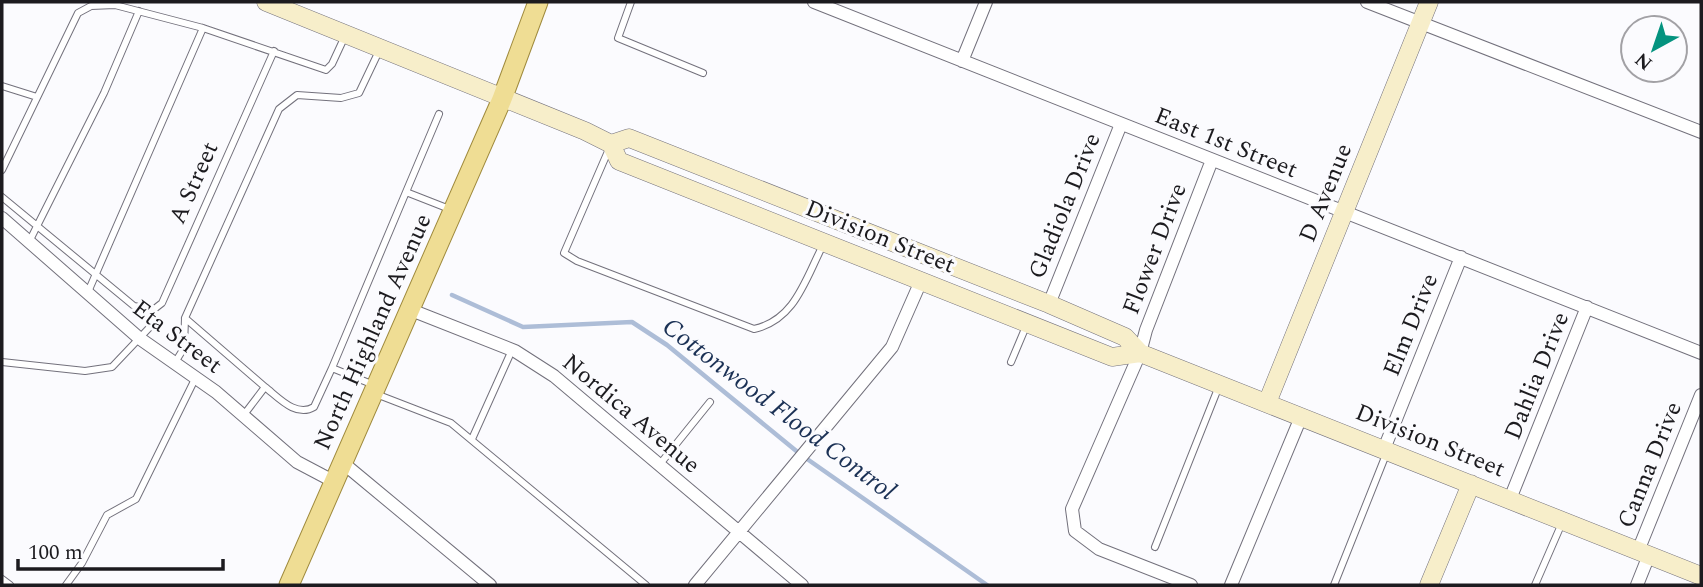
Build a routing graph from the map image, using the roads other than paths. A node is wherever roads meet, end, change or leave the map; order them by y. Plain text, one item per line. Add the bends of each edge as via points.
1 (266, 2) edge
2 (538, 2) edge
3 (631, 2) edge
4 (814, 2) edge
5 (986, 2) edge
6 (1367, 2) edge
7 (1429, 2) edge
8 (139, 11) junction
9 (1421, 23) junction
10 (203, 27) junction
11 (346, 34) junction
12 (380, 48) junction
13 (274, 51) junction
14 (962, 61) junction
15 (703, 73) dead end
16 (2, 86) edge
17 (37, 97) junction
18 (502, 99) junction
19 (439, 114) dead end
20 (1121, 124) junction
21 (1701, 132) edge
22 (611, 144) junction
23 (1212, 160) junction
24 (2, 170) edge
25 (406, 192) junction
26 (2, 197) edge
27 (454, 211) junction
28 (1345, 212) junction
29 (2, 218) edge
30 (37, 226) junction
31 (29, 242) junction
32 (825, 242) junction
33 (1461, 257) junction
34 (97, 275) junction
35 (921, 281) junction
36 (88, 293) junction
37 (1049, 304) junction
38 (1587, 307) junction
39 (153, 310) junction
40 (411, 310) junction
41 (185, 318) junction
42 (1028, 322) junction
43 (139, 338) junction
44 (512, 350) junction
45 (1140, 353) junction
46 (1701, 353) edge
47 (2, 362) edge
48 (1011, 362) dead end
49 (174, 364) junction
50 (332, 368) junction
51 (195, 379) junction
52 (1220, 384) junction
53 (265, 387) junction
54 (376, 390) junction
55 (1701, 395) edge
56 (710, 402) dead end
57 (1267, 403) junction
58 (243, 416) junction
59 (1301, 417) junction
60 (472, 439) junction
61 (1386, 449) junction
62 (343, 463) junction
63 (660, 464) junction
64 (333, 481) junction
65 (1471, 484) junction
66 (1510, 499) junction
67 (1563, 521) junction
68 (739, 532) junction
69 (1155, 547) dead end
70 (1643, 553) junction
71 (1701, 576) edge
72 (2, 579) edge
73 (292, 584) edge
74 (10, 585) edge
75 (66, 585) edge
76 (490, 585) edge
77 (646, 585) edge
78 (695, 585) edge
79 (802, 585) edge
80 (1191, 585) edge
81 (1231, 585) edge
82 (1334, 585) edge
83 (1429, 585) edge
84 (1535, 585) edge
85 (1637, 585) edge

1 - 11 main road, Division Street
2 - 18 main road, North Highland Avenue
3 - 15 lane via 618,38
4 - 14 street, East 1st Street
5 - 14 street
6 - 9 street
7 - 9 main road, D Avenue
8 - 10 lane
8 - 17 lane via 115,5 91,6 78,13
8 - 30 lane via 104,93
9 - 21 street
9 - 28 main road, D Avenue
10 - 13 lane
10 - 34 lane
11 - 12 main road, Division Street
11 - 13 lane via 326,70
12 - 18 main road, Division Street
12 - 41 lane via 359,93 341,98 297,95 279,109
13 - 39 lane, A Street via 162,303
14 - 20 street, East 1st Street
16 - 17 lane
17 - 24 lane
18 - 22 main road, Division Street
18 - 27 main road, North Highland Avenue
19 - 25 lane
20 - 23 street, East 1st Street
20 - 37 street, Gladiola Drive
22 - 32 main road, Division Street via 619,161
22 - 32 lane via 564,253 577,261 754,330 786,315
22 - 37 main road, Division Street via 629,138
23 - 28 street, East 1st Street
23 - 45 street, Flower Drive
25 - 27 lane
25 - 50 lane
26 - 30 lane
27 - 40 main road, North Highland Avenue
28 - 33 street, East 1st Street
28 - 57 main road, D Avenue
29 - 31 street, Eta Street
30 - 31 lane
30 - 34 lane
31 - 36 street, Eta Street
32 - 35 main road, Division Street
33 - 38 street, East 1st Street
33 - 61 street, Elm Drive
34 - 36 lane
34 - 39 lane via 134,306
35 - 42 main road, Division Street
35 - 68 street via 892,347
36 - 43 street, Eta Street
37 - 45 main road, Division Street via 1125,337
38 - 46 street, East 1st Street
38 - 66 street, Dahlia Drive
39 - 43 lane, A Street via 149,328
40 - 44 street, Nordica Avenue
40 - 54 main road, North Highland Avenue
41 - 49 lane via 184,348
41 - 53 lane
42 - 45 main road, Division Street via 1112,357
42 - 48 lane
43 - 47 lane, A Street via 113,367 85,371
43 - 49 street, Eta Street
44 - 60 lane
44 - 63 street, Nordica Avenue via 554,376
45 - 52 main road, Division Street
45 - 80 street, Flower Drive via 1072,509 1075,531 1099,549
49 - 51 street, Eta Street
50 - 53 lane via 314,407 308,410 293,408
50 - 54 lane
51 - 58 street, Eta Street
51 - 75 lane via 136,499 107,515
52 - 57 main road, Division Street
52 - 69 lane
53 - 58 lane
54 - 60 lane via 451,424
54 - 62 main road, North Highland Avenue
55 - 70 street, Canna Drive
56 - 63 lane
57 - 59 main road, Division Street
58 - 64 street, Eta Street via 297,462
59 - 61 main road, Division Street
59 - 81 street
60 - 77 lane
61 - 65 main road, Division Street
61 - 82 lane
62 - 64 main road, North Highland Avenue
62 - 76 street
63 - 68 street, Nordica Avenue
64 - 73 main road, North Highland Avenue
65 - 66 main road, Division Street
65 - 83 main road
66 - 67 main road, Division Street
67 - 70 main road, Division Street
67 - 84 lane
68 - 78 street
68 - 79 street, Nordica Avenue
70 - 71 main road, Division Street
70 - 85 street, Canna Drive
72 - 74 lane

